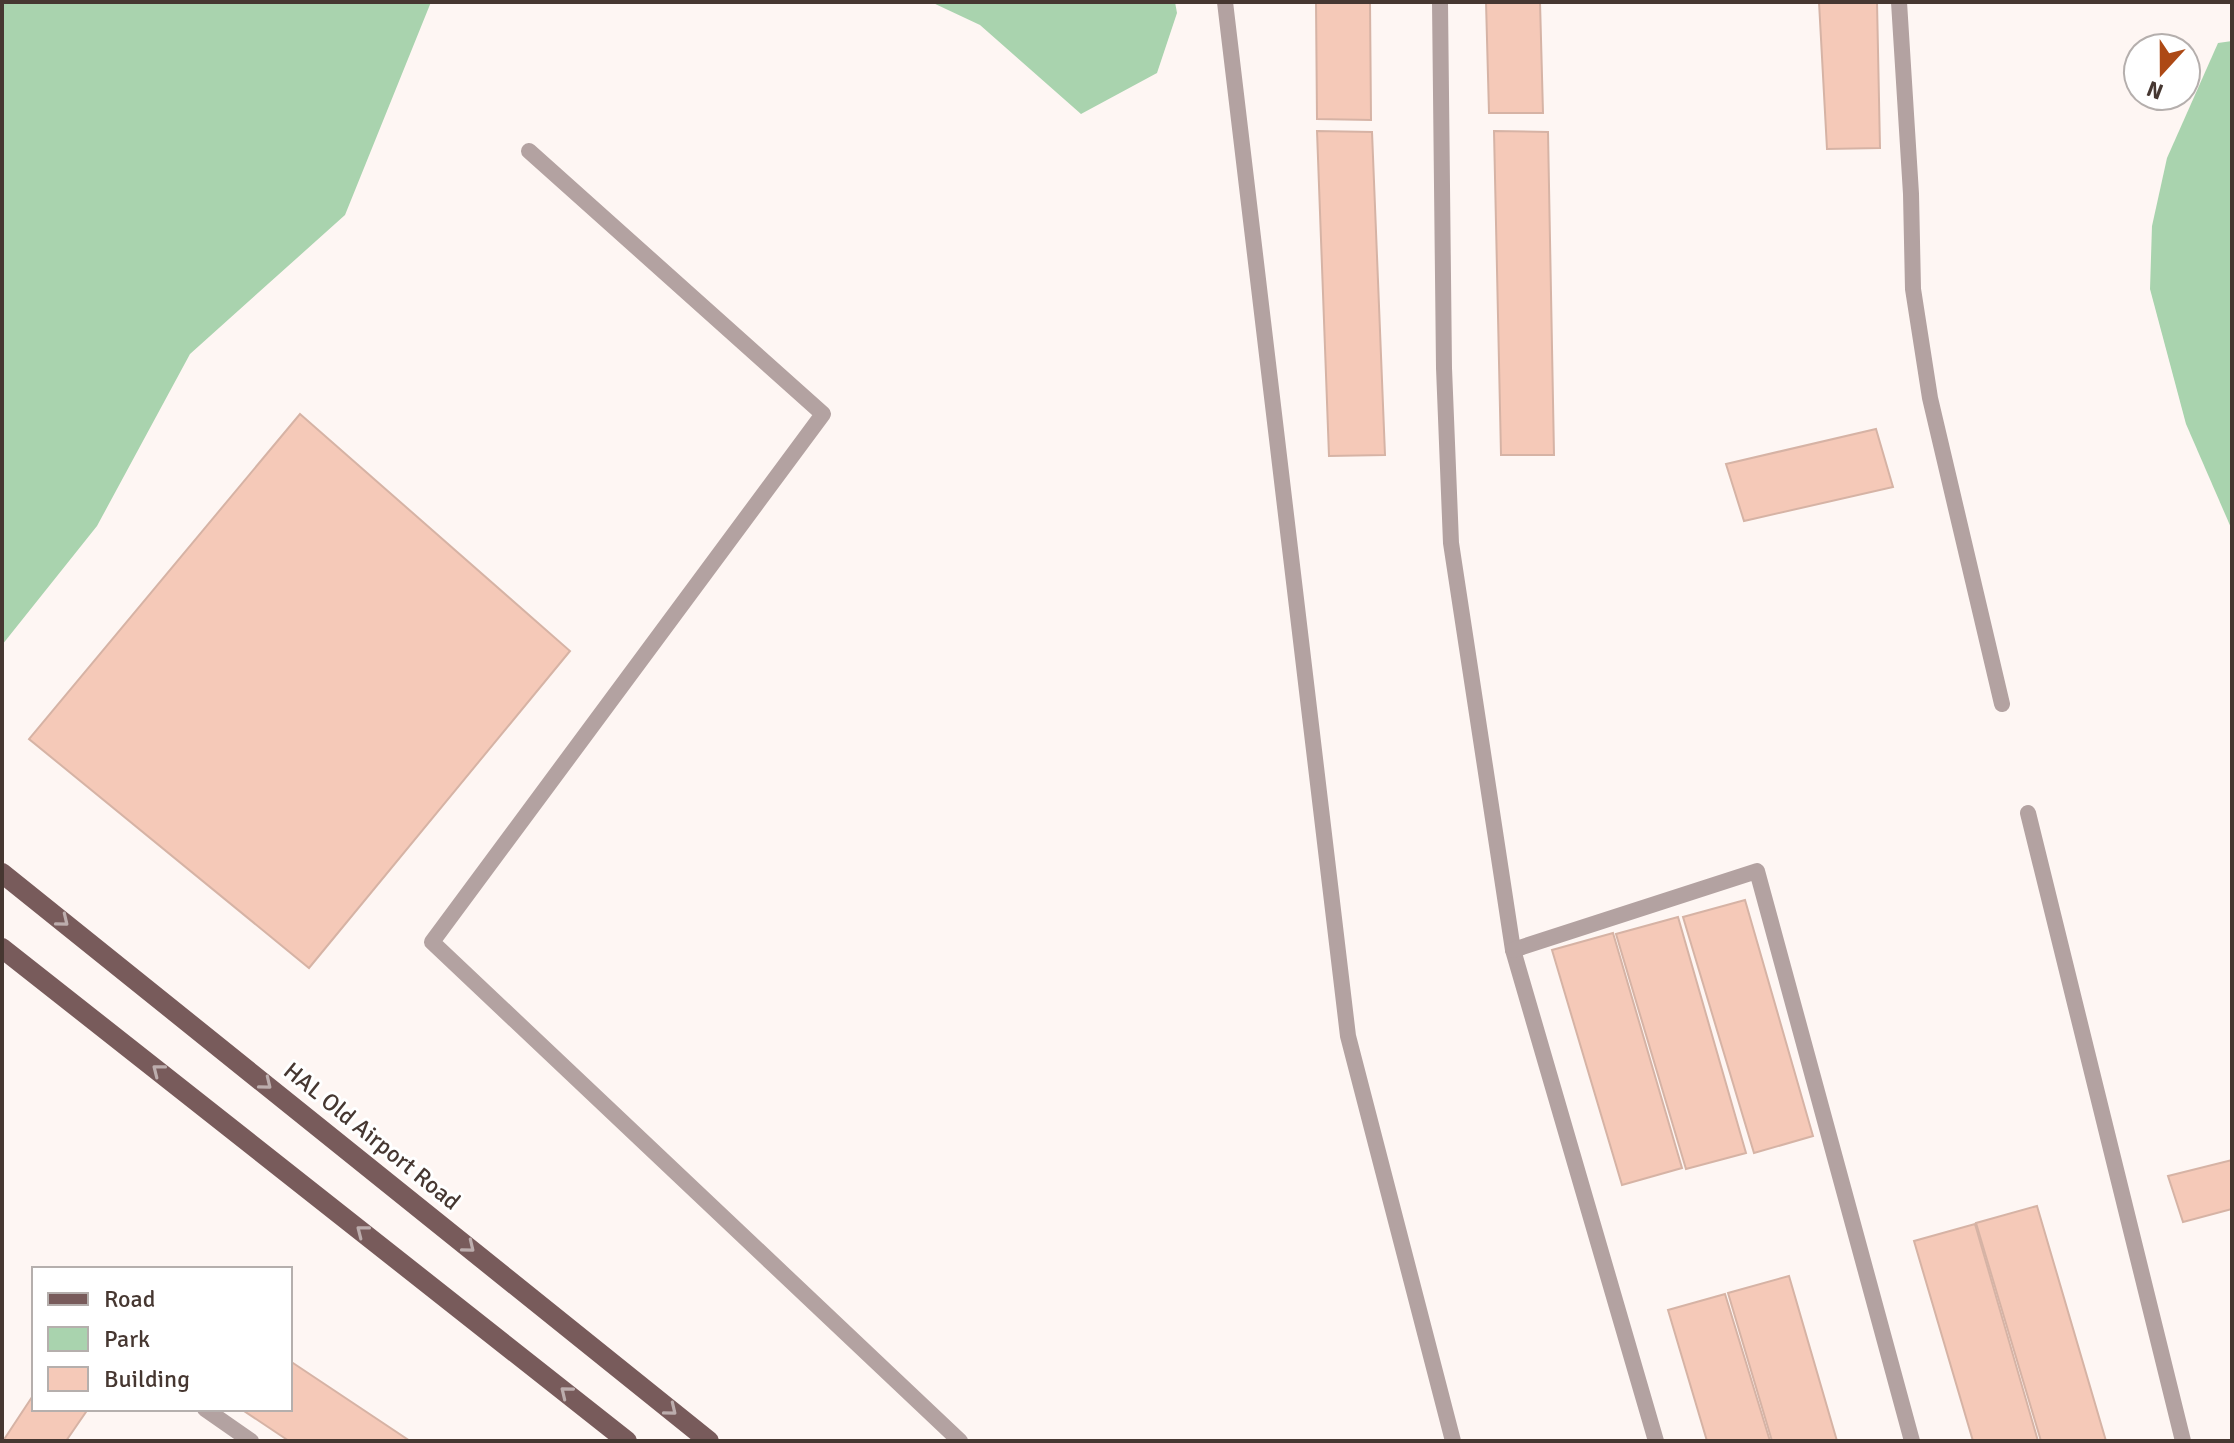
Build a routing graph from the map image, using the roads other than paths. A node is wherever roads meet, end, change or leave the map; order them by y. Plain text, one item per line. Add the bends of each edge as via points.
1 (1225, 2) edge
2 (1440, 2) edge
3 (1899, 2) edge
4 (529, 151) dead end
5 (2002, 704) dead end
6 (2028, 813) dead end
7 (2, 873) edge
8 (2, 948) edge
9 (1513, 950) junction
10 (208, 1411) edge
11 (251, 1441) edge
12 (627, 1441) edge
13 (709, 1441) edge
14 (960, 1441) edge
15 (1453, 1441) edge
16 (1656, 1441) edge
17 (1912, 1441) edge
18 (2183, 1441) edge

1 - 15 lane via 1348,1036
2 - 9 lane via 1451,543
3 - 5 lane via 1913,289 1930,398
4 - 14 lane via 823,414 432,942
6 - 18 lane
7 -> 13 main road, HAL Old Airport Road
12 -> 8 main road
9 - 16 lane
9 - 17 lane via 1757,871
10 - 11 lane

